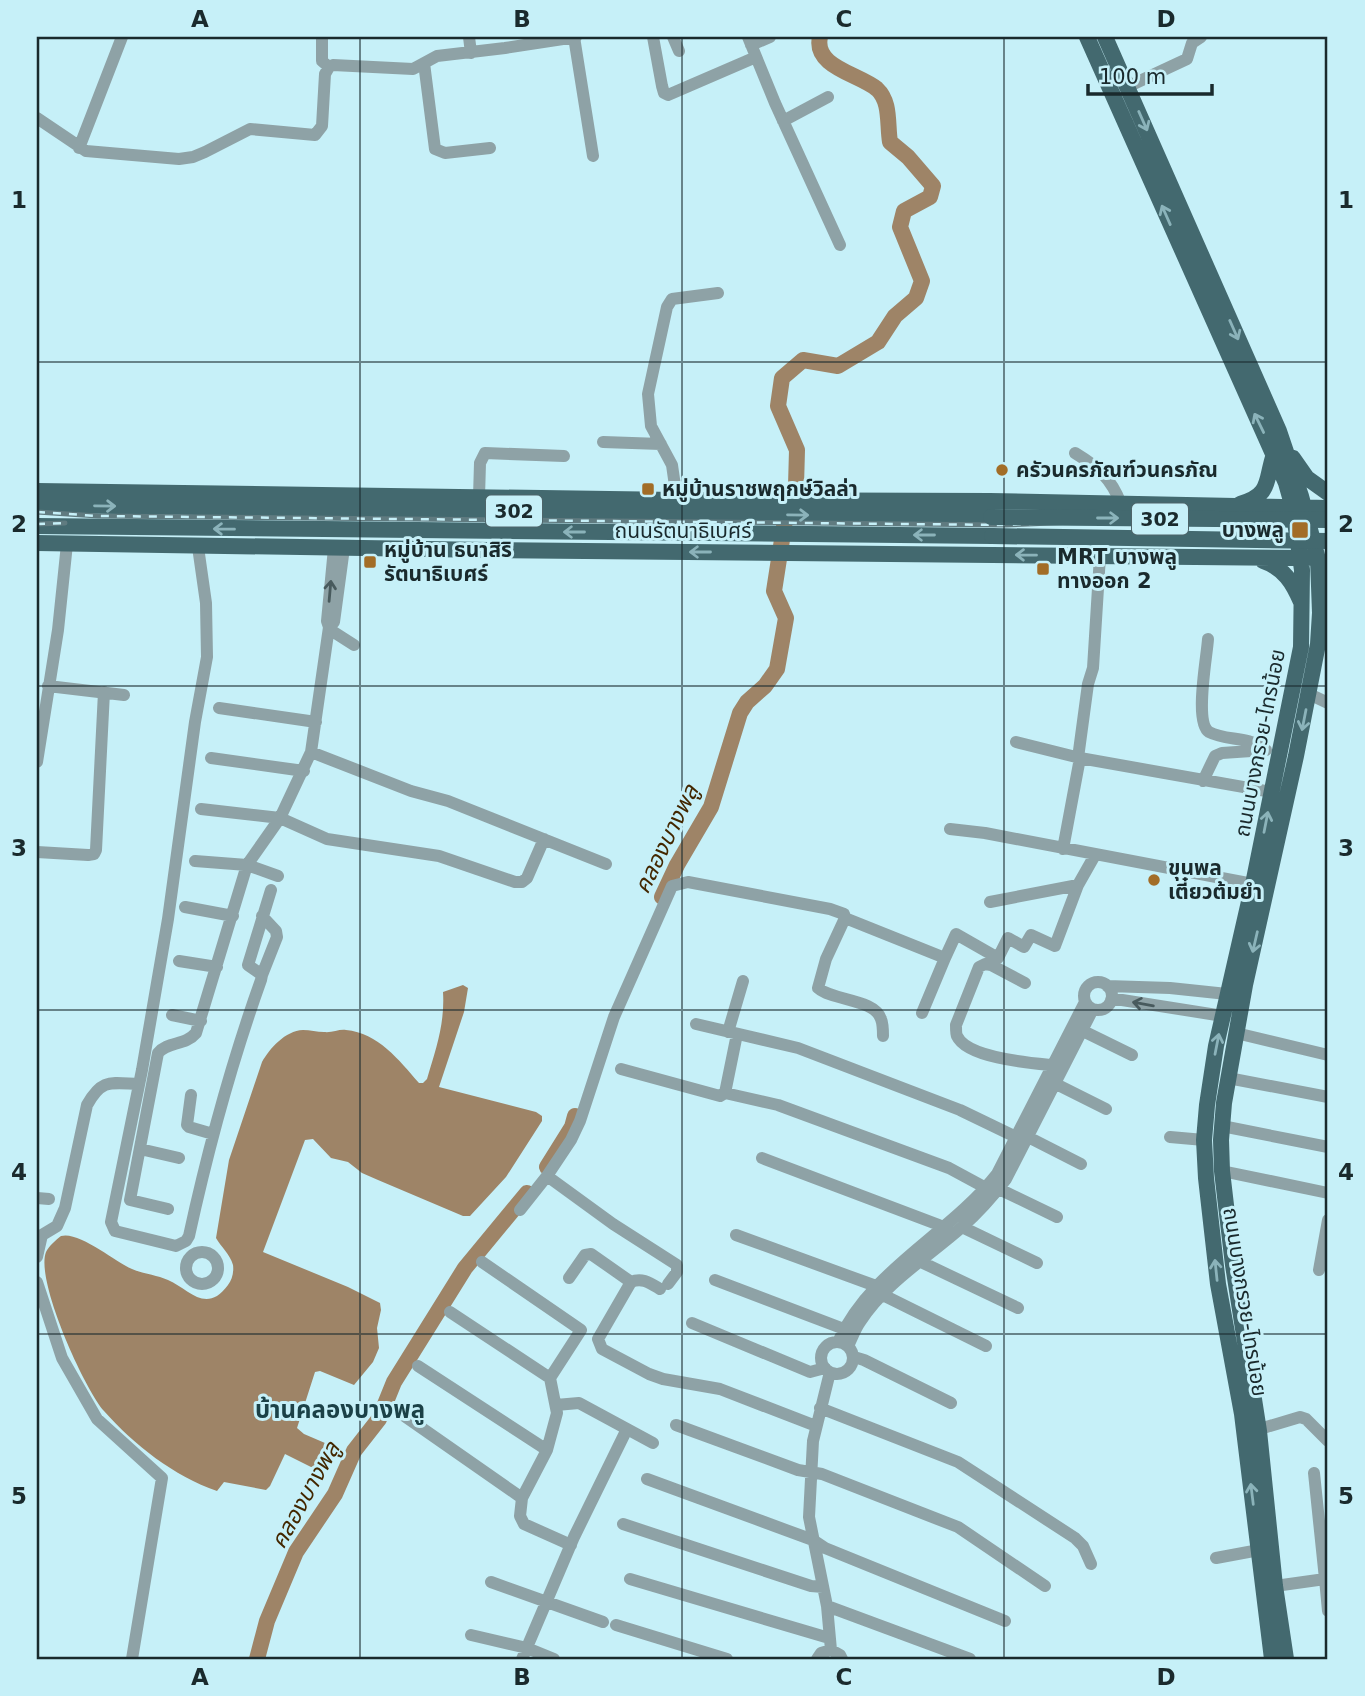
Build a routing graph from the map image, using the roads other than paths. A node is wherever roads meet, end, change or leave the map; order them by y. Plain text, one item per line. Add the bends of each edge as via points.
1 (122, 37) edge
2 (322, 37) edge
3 (469, 37) edge
4 (575, 37) edge
5 (653, 37) edge
6 (673, 37) edge
7 (770, 37) edge
8 (1087, 37) edge
9 (1105, 37) edge
10 (1193, 39) edge
11 (750, 41) edge
12 (678, 51) dead end
13 (471, 53) junction
14 (756, 57) junction
15 (424, 63) junction
16 (329, 67) junction
17 (1128, 87) junction
18 (1112, 94) junction
19 (828, 97) dead end
20 (37, 118) edge
21 (783, 121) junction
22 (79, 148) junction
23 (490, 148) dead end
24 (593, 156) dead end
25 (840, 246) dead end
26 (718, 293) dead end
27 (1279, 431) junction
28 (603, 442) dead end
29 (661, 444) junction
30 (1074, 453) dead end
31 (1274, 454) junction
32 (564, 456) dead end
33 (37, 491) edge
34 (1328, 493) edge
35 (479, 498) junction
36 (500, 498) junction
37 (677, 500) junction
38 (1121, 503) junction
39 (37, 505) edge
40 (1172, 506) junction
41 (1206, 507) junction
42 (259, 508) junction
43 (1299, 508) junction
44 (1328, 508) edge
45 (1328, 520) edge
46 (37, 527) edge
47 (258, 530) junction
48 (1328, 541) edge
49 (37, 543) edge
50 (67, 544) junction
51 (198, 547) junction
52 (339, 548) junction
53 (488, 550) junction
54 (1100, 556) junction
55 (1168, 557) junction
56 (1301, 557) junction
57 (1256, 558) junction
58 (1323, 559) edge
59 (1302, 599) junction
60 (1324, 601) edge
61 (329, 628) junction
62 (1208, 639) dead end
63 (354, 645) dead end
64 (48, 686) junction
65 (104, 692) junction
66 (1309, 694) junction
67 (124, 695) dead end
68 (1328, 703) edge
69 (219, 708) dead end
70 (316, 722) junction
71 (38, 731) edge
72 (1016, 742) dead end
73 (1262, 748) junction
74 (311, 752) junction
75 (1280, 752) junction
76 (211, 758) dead end
77 (1079, 758) junction
78 (37, 762) edge
79 (304, 771) junction
80 (1203, 781) junction
81 (1272, 792) junction
82 (201, 809) dead end
83 (280, 818) junction
84 (950, 829) dead end
85 (544, 839) junction
86 (1063, 849) junction
87 (37, 852) edge
88 (1095, 855) junction
89 (195, 861) dead end
90 (606, 863) dead end
91 (247, 865) junction
92 (278, 876) dead end
93 (1253, 884) junction
94 (1078, 885) junction
95 (271, 890) dead end
96 (990, 902) dead end
97 (185, 907) dead end
98 (233, 916) junction
99 (262, 916) junction
100 (845, 918) junction
101 (945, 958) junction
102 (179, 961) dead end
103 (217, 967) junction
104 (262, 975) junction
105 (743, 981) dead end
106 (1025, 983) dead end
107 (1107, 986) junction
108 (1185, 990) junction
109 (1227, 994) junction
110 (1111, 1000) junction
111 (1089, 1005) junction
112 (1182, 1010) junction
113 (922, 1013) dead end
114 (172, 1015) dead end
115 (1223, 1016) junction
116 (201, 1021) junction
117 (696, 1024) dead end
118 (1081, 1030) junction
119 (732, 1033) junction
120 (1237, 1034) junction
121 (883, 1036) dead end
122 (1132, 1055) dead end
123 (1328, 1055) edge
124 (1051, 1065) junction
125 (621, 1069) dead end
126 (1228, 1079) junction
127 (1054, 1083) junction
128 (139, 1084) junction
129 (725, 1093) junction
130 (191, 1095) dead end
131 (1328, 1097) edge
132 (1106, 1109) dead end
133 (1222, 1126) junction
134 (213, 1134) junction
135 (1022, 1137) junction
136 (1170, 1137) dead end
137 (1205, 1140) junction
138 (1328, 1147) edge
139 (140, 1149) junction
140 (179, 1158) dead end
141 (762, 1158) dead end
142 (1081, 1164) dead end
143 (1222, 1171) junction
144 (547, 1176) junction
145 (992, 1188) junction
146 (1328, 1193) edge
147 (168, 1209) dead end
148 (520, 1210) dead end
149 (1057, 1217) dead end
150 (1328, 1220) edge
151 (962, 1227) junction
152 (946, 1233) junction
153 (736, 1235) dead end
154 (1326, 1243) edge
155 (181, 1245) junction
156 (190, 1256) dead end
157 (37, 1257) edge
158 (919, 1261) junction
159 (482, 1262) dead end
160 (1037, 1263) dead end
161 (1319, 1270) dead end
162 (569, 1278) dead end
163 (715, 1280) dead end
164 (37, 1282) edge
165 (631, 1282) junction
166 (879, 1290) junction
167 (1018, 1308) dead end
168 (450, 1312) dead end
169 (692, 1323) dead end
170 (844, 1329) junction
171 (986, 1346) dead end
172 (847, 1349) junction
173 (418, 1366) dead end
174 (827, 1370) junction
175 (550, 1378) junction
176 (951, 1403) dead end
177 (556, 1405) junction
178 (394, 1408) dead end
179 (820, 1408) junction
180 (676, 1425) dead end
181 (816, 1426) junction
182 (626, 1429) junction
183 (1259, 1432) junction
184 (1328, 1441) edge
185 (653, 1443) dead end
186 (547, 1450) junction
187 (811, 1472) junction
188 (1314, 1473) dead end
189 (647, 1479) dead end
190 (522, 1497) junction
191 (623, 1524) dead end
192 (813, 1540) junction
193 (571, 1545) junction
194 (1259, 1550) junction
195 (1216, 1558) dead end
196 (1091, 1564) dead end
197 (630, 1579) dead end
198 (1325, 1579) junction
199 (491, 1582) dead end
200 (1045, 1586) dead end
201 (1275, 1586) junction
202 (823, 1587) junction
203 (547, 1602) junction
204 (827, 1606) junction
205 (1328, 1611) edge
206 (1005, 1621) dead end
207 (603, 1622) dead end
208 (616, 1625) dead end
209 (471, 1635) dead end
210 (830, 1644) junction
211 (525, 1654) edge
212 (132, 1659) edge
213 (554, 1659) edge
214 (727, 1659) edge
215 (817, 1659) edge
216 (842, 1659) edge
217 (970, 1659) edge
218 (1272, 1659) edge
219 (1286, 1659) edge

1 - 22 street
2 - 16 street via 321,61
3 - 13 street
4 - 13 street
4 - 24 street
5 - 14 street via 662,86 670,95
6 - 12 street
7 - 11 street
8 - 18 main road, ถนนบางกรวย-ไทรน้อย
9 - 17 main road, ถนนบางกรวย-ไทรน้อย
10 - 17 street via 1187,60
11 - 14 street
13 - 15 street via 437,56
14 - 21 street
15 - 16 street via 404,70 342,64
15 - 23 street via 435,149 445,153
16 - 22 street via 323,126 314,135 250,129 193,157 179,159
17 - 18 main road
17 -> 27 main road, ถนนบางกรวย-ไทรน้อย
31 -> 18 main road, ถนนบางกรวย-ไทรน้อย
19 - 21 street
20 - 22 street
21 - 25 street
26 - 29 street via 672,299 667,307 648,394 652,426
27 - 34 main road via 1296,465
27 - 43 main road, ถนนบางกรวย-ไทรน้อย
28 - 29 street
29 - 37 street via 672,465
30 - 38 street via 1098,467
31 - 41 main road via 1270,480 1255,499
31 - 43 main road, ถนนบางกรวย-ไทรน้อย
32 - 35 street via 485,453 480,463
33 - 35 main road, ถนนรัตนาธิเบศร์ / 302
35 - 36 main road, ถนนรัตนาธิเบศร์ / 302
36 - 37 main road, ถนนรัตนาธิเบศร์ / 302
36 - 42 main road
37 - 38 main road, ถนนรัตนาธิเบศร์ / 302
38 - 40 main road, ถนนรัตนาธิเบศร์ / 302
39 -> 42 main road, ถนนรัตนาธิเบศร์ / 302
40 - 41 main road, ถนนรัตนาธิเบศร์ / 302
40 - 55 main road via 1195,514 1201,531 1189,552
41 - 43 main road, ถนนรัตนาธิเบศร์ / 302
42 -> 45 main road, ถนนรัตนาธิเบศร์ / 302, bridge
43 - 44 main road, ถนนรัตนาธิเบศร์ / 302
43 - 56 main road, ถนนบางกรวย-ไทรน้อย
43 - 58 main road, ถนนบางกรวย-ไทรน้อย
47 -> 46 main road, ถนนรัตนาธิเบศร์ / 302
48 -> 47 main road, ถนนรัตนาธิเบศร์ / 302, bridge
47 - 53 main road
49 - 50 main road, ถนนรัตนาธิเบศร์ / 302
50 - 51 main road, ถนนรัตนาธิเบศร์ / 302
50 - 64 street
51 - 52 main road, ถนนรัตนาธิเบศร์ / 302
51 - 128 street via 207,657
52 - 53 main road, ถนนรัตนาธิเบศร์ / 302
52 - 61 street via 334,622
54 -> 53 main road, ถนนรัตนาธิเบศร์ / 302
54 - 55 main road, ถนนรัตนาธิเบศร์ / 302
54 - 77 street via 1093,668
55 - 57 main road, ถนนรัตนาธิเบศร์ / 302
56 - 57 main road, ถนนรัตนาธิเบศร์ / 302
56 - 58 main road, ถนนรัตนาธิเบศร์ / 302
56 - 59 main road, ถนนบางกรวย-ไทรน้อย
57 - 59 main road via 1278,567
58 - 60 main road, ถนนบางกรวย-ไทรน้อย
59 - 60 main road
59 - 75 main road, ถนนบางกรวย-ไทรน้อย via 1301,647
60 - 66 main road, ถนนบางกรวย-ไทรน้อย
61 - 63 street
61 - 70 street
62 - 73 street via 1200,709 1203,724 1209,732
64 - 65 street
64 - 71 street
65 - 67 street
65 - 87 street via 96,850 88,855
66 - 68 street
66 -> 120 main road, ถนนบางกรวย-ไทรน้อย
69 - 70 street
70 - 74 street
71 - 78 street
72 - 77 street
73 - 75 street
73 - 80 street via 1215,756
74 - 79 street
74 - 85 street
75 - 81 main road, ถนนบางกรวย-ไทรน้อย
76 - 79 street
77 - 80 street
77 - 86 street
79 - 83 street
80 - 81 street
93 -> 81 main road, ถนนบางกรวย-ไทรน้อย
82 - 83 street
83 - 85 street via 327,839 439,856 515,882 527,878
83 - 91 street
84 - 86 street
85 - 90 street
86 - 88 street
88 - 93 street
88 - 94 street
89 - 91 street
91 - 92 street
91 - 98 street
93 - 109 main road, ถนนบางกรวย-ไทรน้อย
94 - 96 street
94 - 101 street via 1055,946 1031,934 1024,947 1008,938 998,958 956,934
95 - 99 street
97 - 98 street
98 - 103 street
99 - 104 street via 277,937
99 - 104 street via 248,965
100 - 101 street
100 - 121 street via 818,988 877,1011
100 - 144 street via 830,909 688,882 672,886 614,1017 580,1121
101 - 113 street
102 - 103 street
103 - 116 street
104 - 134 street
105 - 119 street
106 - 124 street via 991,965 979,967 956,1035 978,1052
107 - 108 street
107 - 110 street
107 - 111 street via 1092,984 1084,991
108 - 109 street
108 - 112 street via 1179,999
109 - 115 main road, ถนนบางกรวย-ไทรน้อย
110 - 111 street via 1104,1008
112 -> 110 street
111 - 118 street
111 - 124 street
112 - 115 street
114 - 116 street
137 -> 115 main road, ถนนบางกรวย-ไทรน้อย
116 - 139 street via 191,1038 158,1053
117 - 119 street
118 - 122 street
118 - 127 street
119 - 129 street
119 - 135 street via 798,1048
120 - 123 street
120 - 126 main road, ถนนบางกรวย-ไทรน้อย
124 - 135 street
125 - 129 street via 714,1095
126 - 131 street
126 - 133 main road, ถนนบางกรวย-ไทรน้อย
127 - 132 street
127 - 135 street
128 - 155 street via 112,1227
128 - 157 street via 105,1084 95,1090 87,1105 65,1208 57,1226 42,1235
129 - 145 street via 778,1105
130 - 134 street via 187,1125
133 - 138 street
133 - 143 main road, ถนนบางกรวย-ไทรน้อย
134 - 155 street via 189,1236
135 - 142 street
135 - 145 street via 1006,1180
136 - 137 street
194 -> 137 main road, ถนนบางกรวย-ไทรน้อย via 1240,1403 1217,1284
139 - 140 street
139 - 147 street via 130,1200
141 - 152 street via 939,1225
143 - 146 street
143 - 183 main road, ถนนบางกรวย-ไทรน้อย
144 - 148 street
144 - 165 street via 677,1265 677,1272 664,1286
145 - 149 street
145 - 151 street
145 - 152 street
150 - 154 street
151 - 152 street
151 - 160 street
152 - 158 street
152 - 166 street
153 - 166 street
154 - 161 street
155 - 156 street
158 - 166 street
158 - 167 street
159 - 175 street via 582,1331
162 - 165 street via 584,1255 591,1254
163 - 170 street
164 - 212 street via 62,1358 97,1419 162,1478
165 - 181 street via 598,1339 602,1349 649,1374 720,1389
166 - 170 street
166 - 171 street
166 - 172 street
168 - 175 street
169 - 174 street via 810,1371
170 - 172 street
172 - 174 street via 852,1364 843,1373
172 - 174 street via 831,1343 822,1352
172 - 176 street
173 - 186 street
174 - 179 street
175 - 177 street
177 - 182 street via 579,1403
177 - 186 street
178 - 190 street
179 - 181 street
179 - 196 street via 958,1462 1075,1538
180 - 187 street
181 - 187 street
182 - 185 street
182 - 193 street
183 - 184 street via 1300,1417
183 - 201 main road, ถนนบางกรวย-ไทรน้อย
186 - 190 street
187 - 192 street
187 - 200 street via 958,1527
188 - 198 street
189 - 192 street
190 - 193 street via 524,1524
191 - 202 street
192 - 202 street
192 - 206 street
193 - 203 street
194 - 195 street
194 - 218 main road, ถนนบางกรวย-ไทรน้อย
197 - 210 street
198 - 201 street
198 - 205 street
199 - 203 street
201 - 219 main road, ถนนบางกรวย-ไทรน้อย
202 - 204 street
203 - 207 street
203 - 211 street
204 - 210 street
204 - 217 street
208 - 214 street
209 - 211 street
210 - 215 street
210 - 216 street
211 - 213 street

